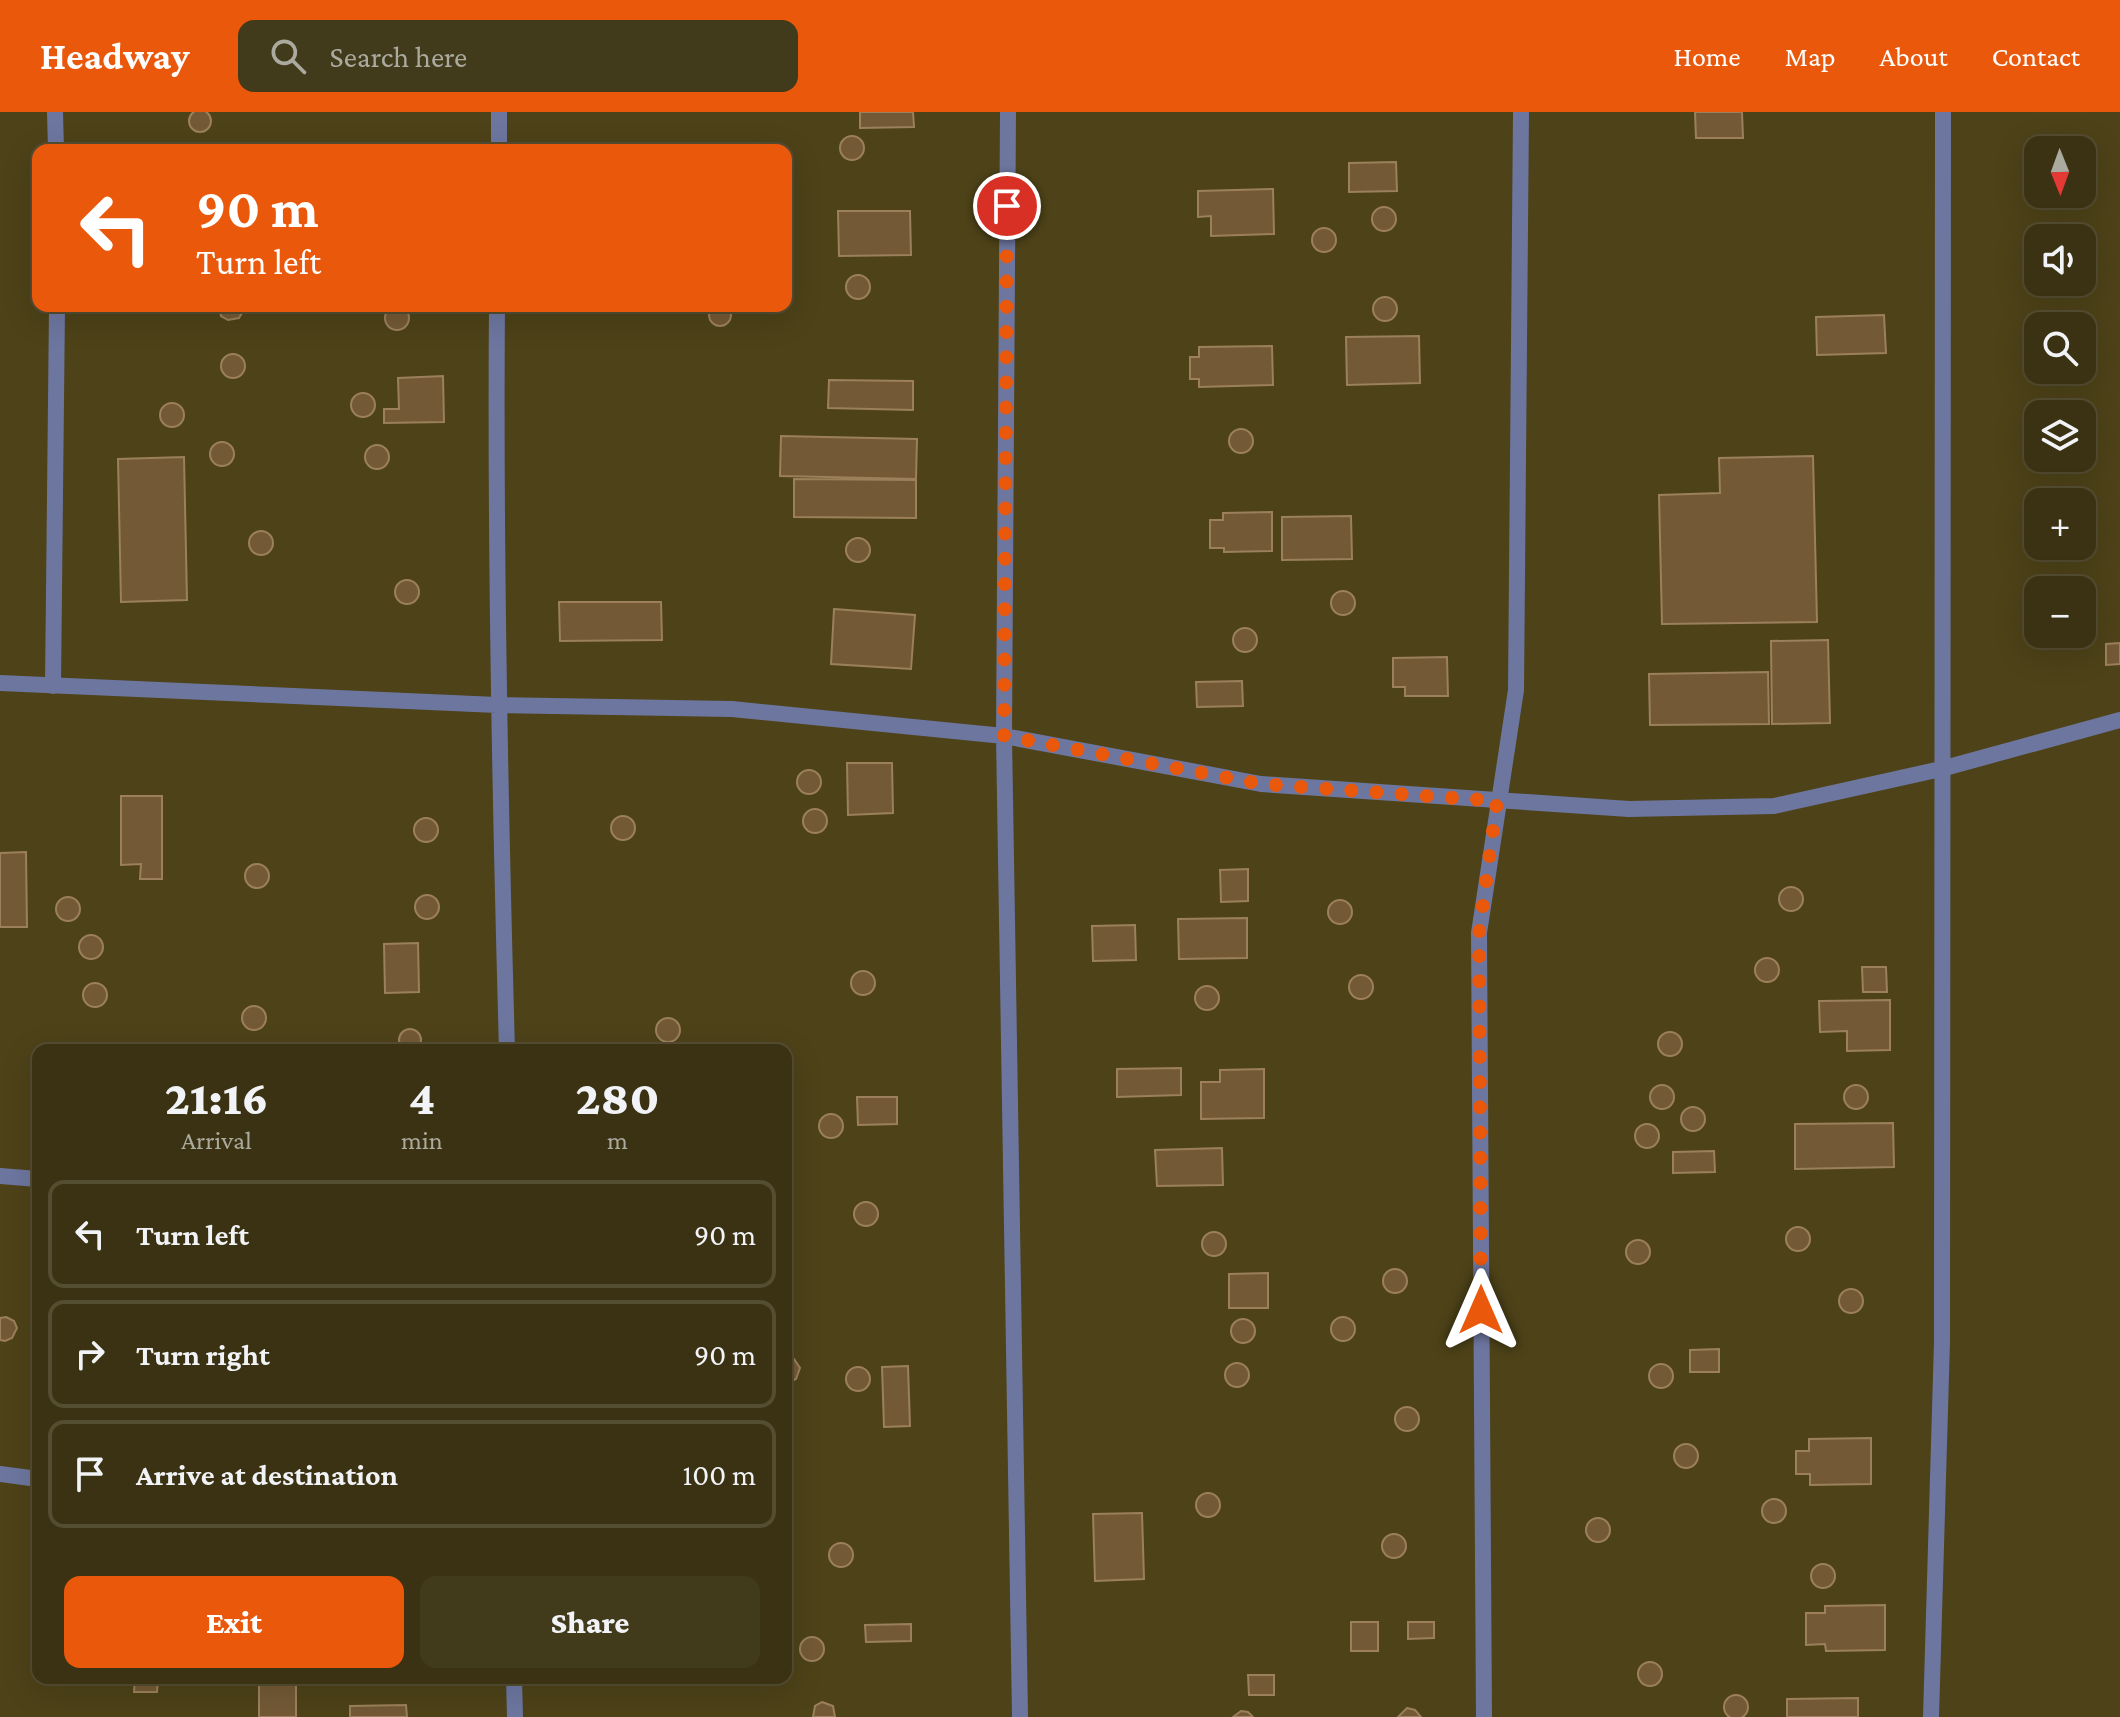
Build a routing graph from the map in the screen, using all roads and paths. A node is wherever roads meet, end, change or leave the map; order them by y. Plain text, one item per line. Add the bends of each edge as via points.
1 (55, 112) edge
2 (499, 112) edge
3 (1008, 112) edge
4 (1521, 112) edge
5 (1943, 112) edge
6 (56, 144) edge
7 (499, 144) edge
8 (57, 312) edge
9 (497, 312) edge
10 (0, 683) edge
11 (53, 686) junction
12 (497, 705) junction
13 (2120, 720) edge
14 (1004, 736) junction
15 (1941, 769) junction
16 (1497, 801) junction
17 (507, 1044) edge
18 (0, 1176) edge
19 (32, 1179) edge
20 (0, 1474) edge
21 (32, 1478) edge
22 (514, 1684) edge
23 (515, 1717) edge
24 (1020, 1717) edge
25 (1484, 1717) edge
26 (1931, 1717) edge

1 - 6 street
2 - 7 street
3 - 14 street
4 - 16 street via 1516,690
5 - 15 street
8 - 11 street
9 - 12 street
10 - 11 street
11 - 12 street
12 - 14 street via 732,709
12 - 17 street
13 - 15 street
14 - 16 street via 1261,784
14 - 24 street
15 - 16 street via 1774,806 1629,809
15 - 26 street via 1942,1341
16 - 25 street via 1479,933
18 - 19 street
20 - 21 street
22 - 23 street

